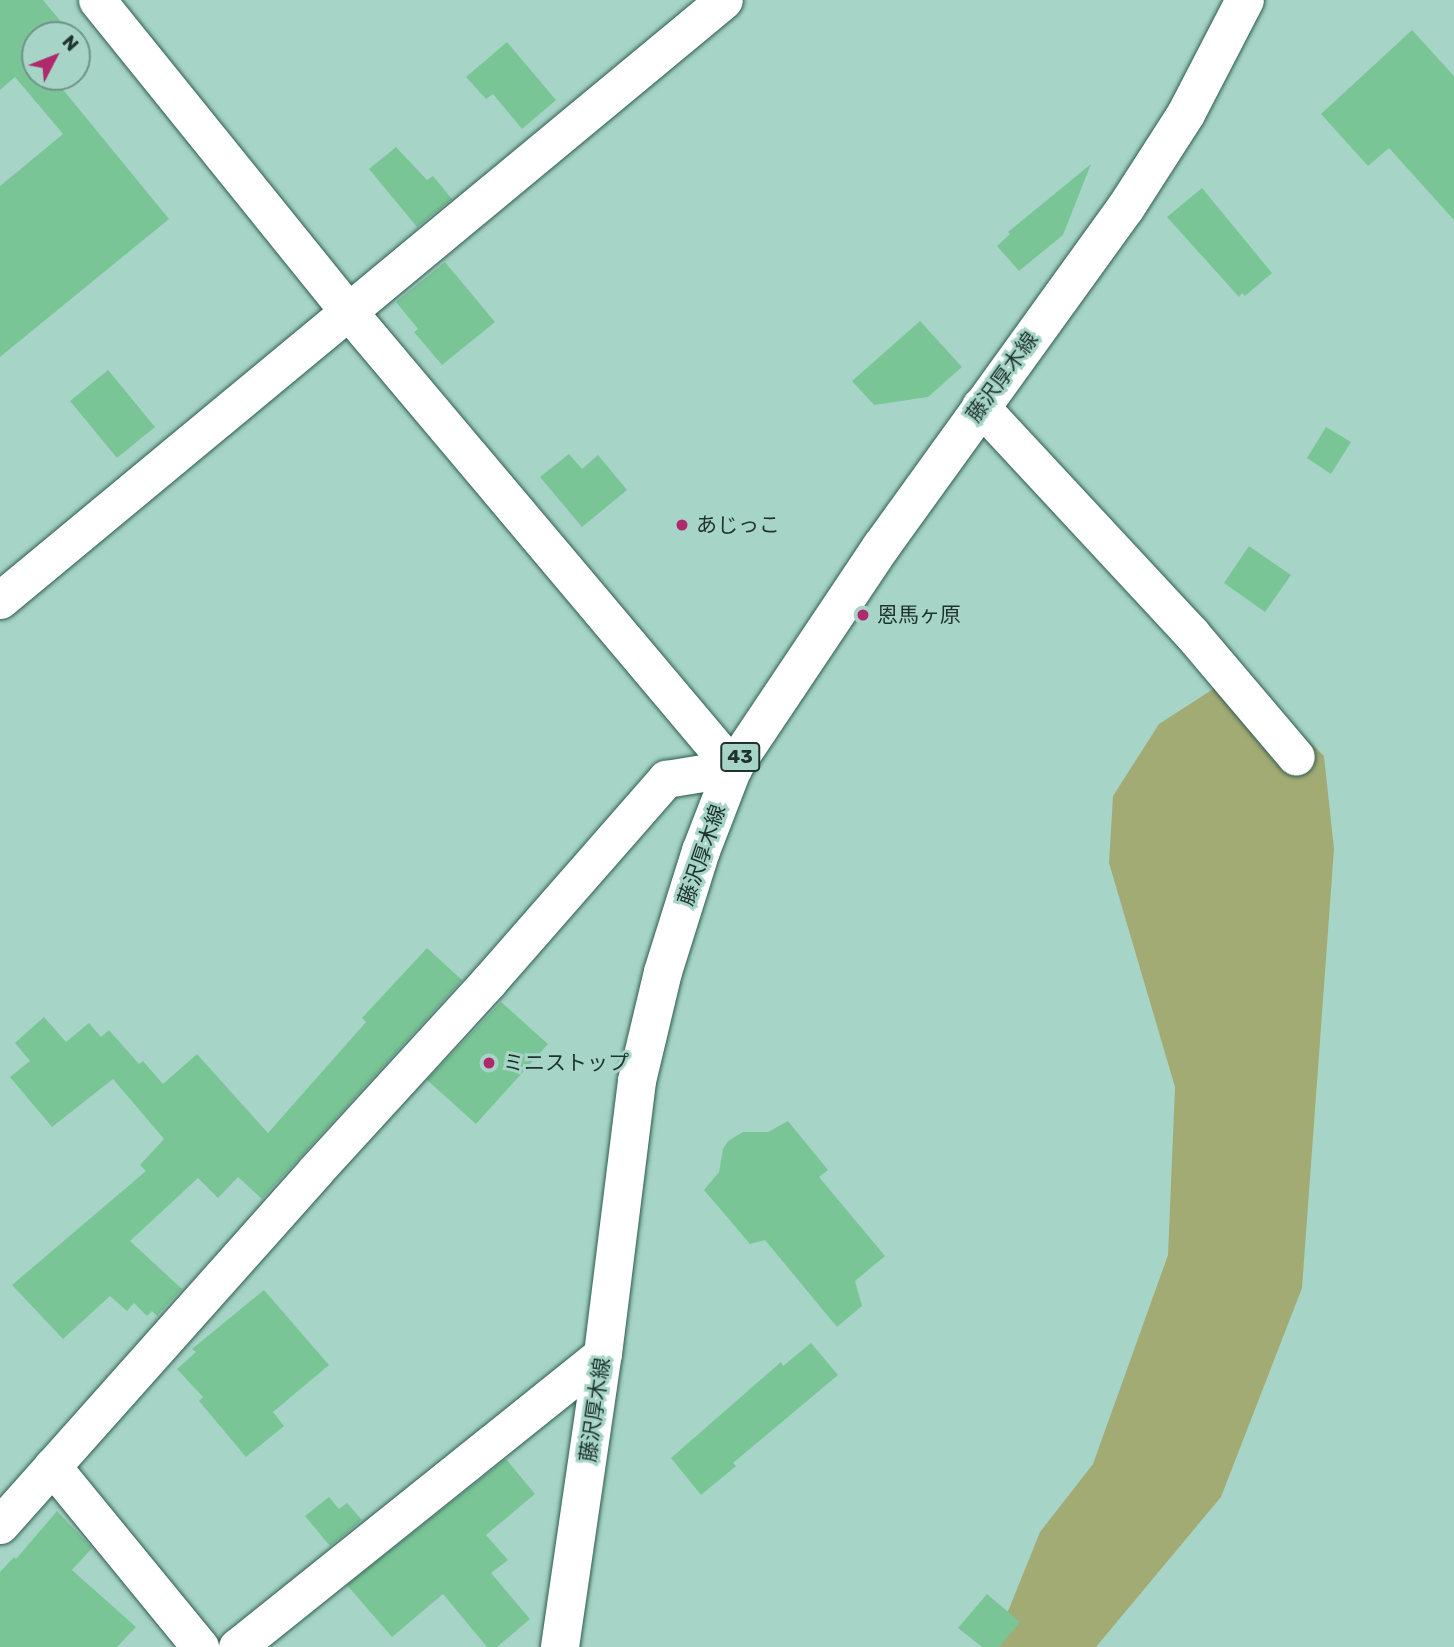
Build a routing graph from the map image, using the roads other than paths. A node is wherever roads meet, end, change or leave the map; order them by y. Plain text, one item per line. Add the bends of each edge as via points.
1 (97, 0) edge
2 (724, 0) edge
3 (1245, 0) edge
4 (348, 311) junction
5 (981, 406) junction
6 (0, 600) edge
7 (1296, 757) dead end
8 (733, 768) junction
9 (603, 1354) junction
10 (52, 1466) junction
11 (0, 1525) edge
12 (200, 1647) edge
13 (237, 1647) edge
14 (560, 1647) edge

1 - 4 street
2 - 4 street
3 - 5 main road, 藤沢厚木線 / 43 via 1186,114
4 - 6 street
4 - 8 street
5 - 7 street via 1191,633
5 - 8 main road, 藤沢厚木線 / 43
8 - 9 main road, 藤沢厚木線 / 43 via 667,958 637,1082
8 - 10 street via 666,779
9 - 13 street
9 - 14 main road, 藤沢厚木線 / 43
10 - 11 street
10 - 12 street

